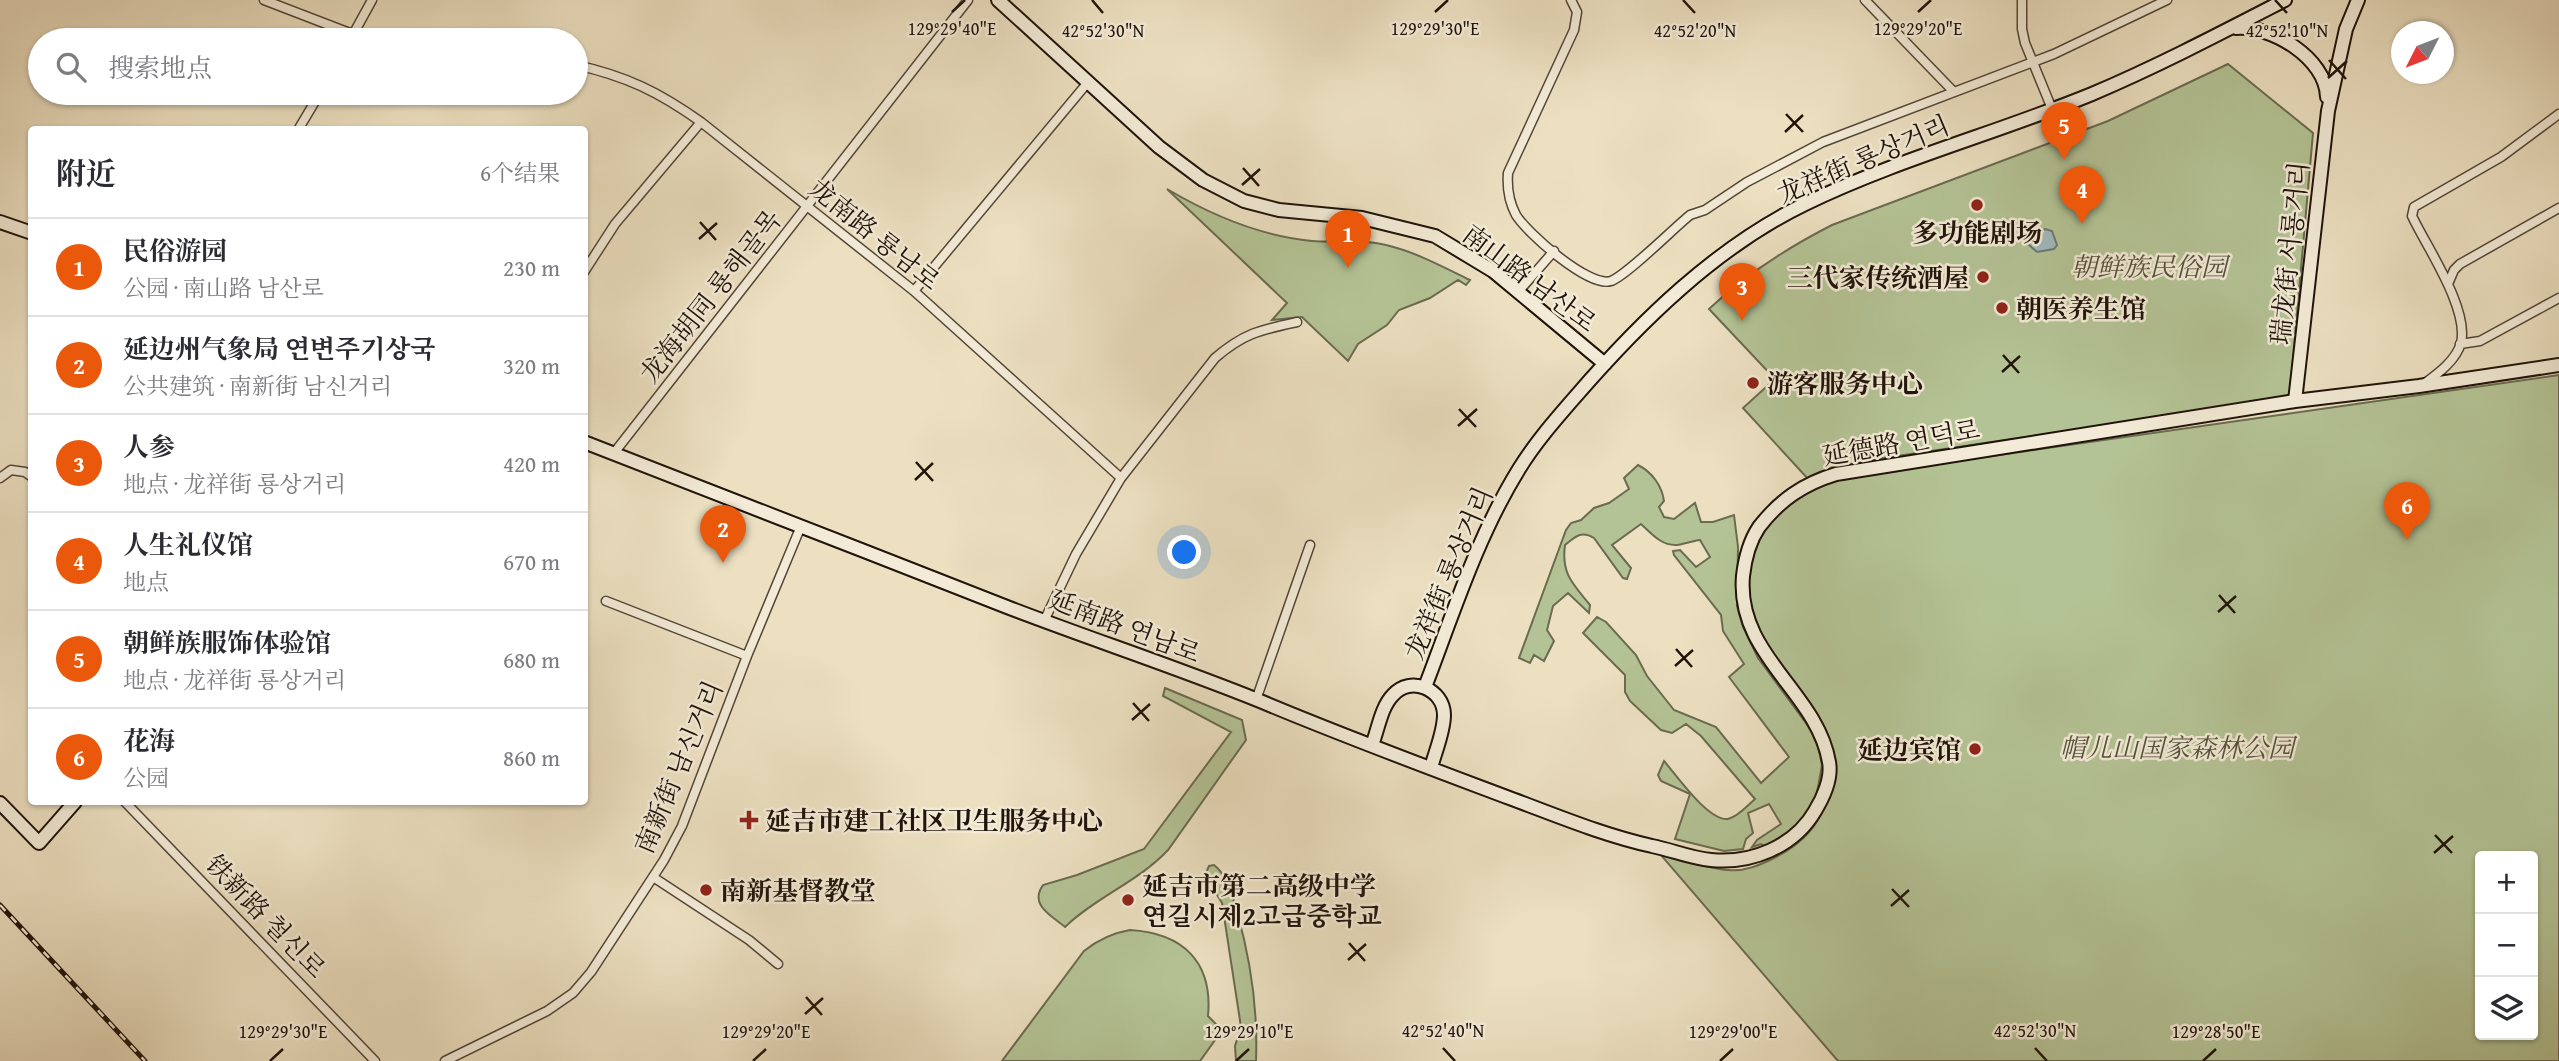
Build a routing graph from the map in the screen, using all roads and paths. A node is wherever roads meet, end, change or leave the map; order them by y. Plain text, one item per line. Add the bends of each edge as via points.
1 (264, 0) edge
2 (372, 0) edge
3 (968, 0) edge
4 (998, 0) edge
5 (1571, 0) edge
6 (1865, 0) edge
7 (2022, 0) edge
8 (2167, 0) edge
9 (2285, 0) edge
10 (2358, 0) edge
11 (2155, 2) edge
12 (331, 28) edge
13 (357, 28) edge
14 (2229, 28) junction
15 (2033, 61) junction
16 (588, 68) edge
17 (1089, 81) junction
18 (1953, 91) junction
19 (313, 105) edge
20 (2052, 109) junction
21 (2328, 111) junction
22 (2559, 114) edge
23 (701, 121) junction
24 (300, 126) edge
25 (807, 205) junction
26 (2559, 208) edge
27 (0, 222) edge
28 (28, 232) edge
29 (1554, 251) junction
30 (588, 266) edge
31 (2448, 284) junction
32 (914, 291) junction
33 (1520, 291) junction
34 (2559, 298) edge
35 (1297, 322) dead end
36 (2460, 344) junction
37 (1605, 364) junction
38 (2559, 365) edge
39 (2419, 386) junction
40 (2295, 401) junction
41 (588, 443) edge
42 (614, 453) junction
43 (28, 475) edge
44 (0, 478) edge
45 (1121, 478) junction
46 (801, 526) junction
47 (1310, 545) dead end
48 (606, 601) dead end
49 (1045, 620) junction
50 (747, 656) junction
51 (1425, 687) junction
52 (1256, 700) junction
53 (1372, 745) junction
54 (1431, 768) junction
55 (0, 803) edge
56 (72, 805) edge
57 (128, 805) edge
58 (1651, 846) joint
59 (653, 877) junction
60 (778, 964) dead end
61 (375, 1061) edge
62 (445, 1061) edge

1 - 12 street
2 - 13 street
3 - 25 street, 龙海胡同 룡해골목
4 - 17 street, 南山路 남산로
5 - 29 street via 1577,12 1574,30 1508,173 1516,215
6 - 18 street
7 - 15 street via 2022,29
8 - 11 street
9 - 14 street, 龙祥街 룡상거리
10 - 21 street, 瑞龙街 서룡거리 via 2346,30
11 - 15 street
14 - 20 street, 龙祥街 룡상거리
14 - 21 street, 瑞龙街 서룡거리 via 2268,32 2301,53 2324,80
15 - 18 street
15 - 20 street
16 - 23 street, 龙南路 룡남로 via 638,83
17 - 32 street
17 - 33 street, 南山路 남산로 via 1175,159 1244,201 1279,210 1362,218 1435,236
18 - 29 street via 1824,142 1745,184 1690,215 1612,281 1584,275
19 - 24 street
20 - 37 street, 龙祥街 룡상거리 via 1906,162 1782,216 1693,279
21 - 40 street, 瑞龙街 서룡거리
22 - 31 street via 2501,157 2414,207 2412,216
23 - 25 street, 龙南路 룡남로
23 - 30 street via 615,224
25 - 32 street, 龙南路 룡남로
25 - 42 street, 龙海胡同 룡해골목
26 - 31 street via 2460,264
27 - 28 street
29 - 33 street
31 - 36 street via 2461,325
32 - 45 street, 龙南路 룡남로
33 - 37 street, 南山路 남산로
34 - 36 street via 2480,341
35 - 45 street via 1252,332 1222,352
36 - 39 street via 2449,363
37 - 51 street, 龙祥街 룡상거리 via 1546,430 1507,489 1483,536
38 - 39 street, 延德路 연덕로
39 - 40 street, 延德路 연덕로
40 - 58 street, 延德路 연덕로 via 1836,474 1797,489 1755,534 1742,587 1758,643 1823,744 1830,765 1826,789 1803,829 1786,843 1752,858 1712,860
41 - 42 street, 延南路 연남로
42 - 46 street, 延南路 연남로
43 - 44 street via 11,470
45 - 49 street via 1076,554
46 - 49 street, 延南路 연남로
46 - 50 street, 南新街 남신거리
47 - 52 street
48 - 50 street
49 - 52 street, 延南路 연남로
50 - 59 street, 南新街 남신거리 via 682,826
51 - 53 street, 龙祥街 룡상거리 via 1406,687 1390,697
51 - 54 street, 龙祥街 룡상거리 via 1439,698 1444,715
52 - 53 street, 延南路 연남로
53 - 54 street, 延南路 연남로
54 - 58 street, 延南路 연남로
55 - 56 street via 39,844
57 - 61 street, 铁新路 철신로
59 - 60 street
59 - 62 street, 南新街 남신거리 via 573,993 547,1011

